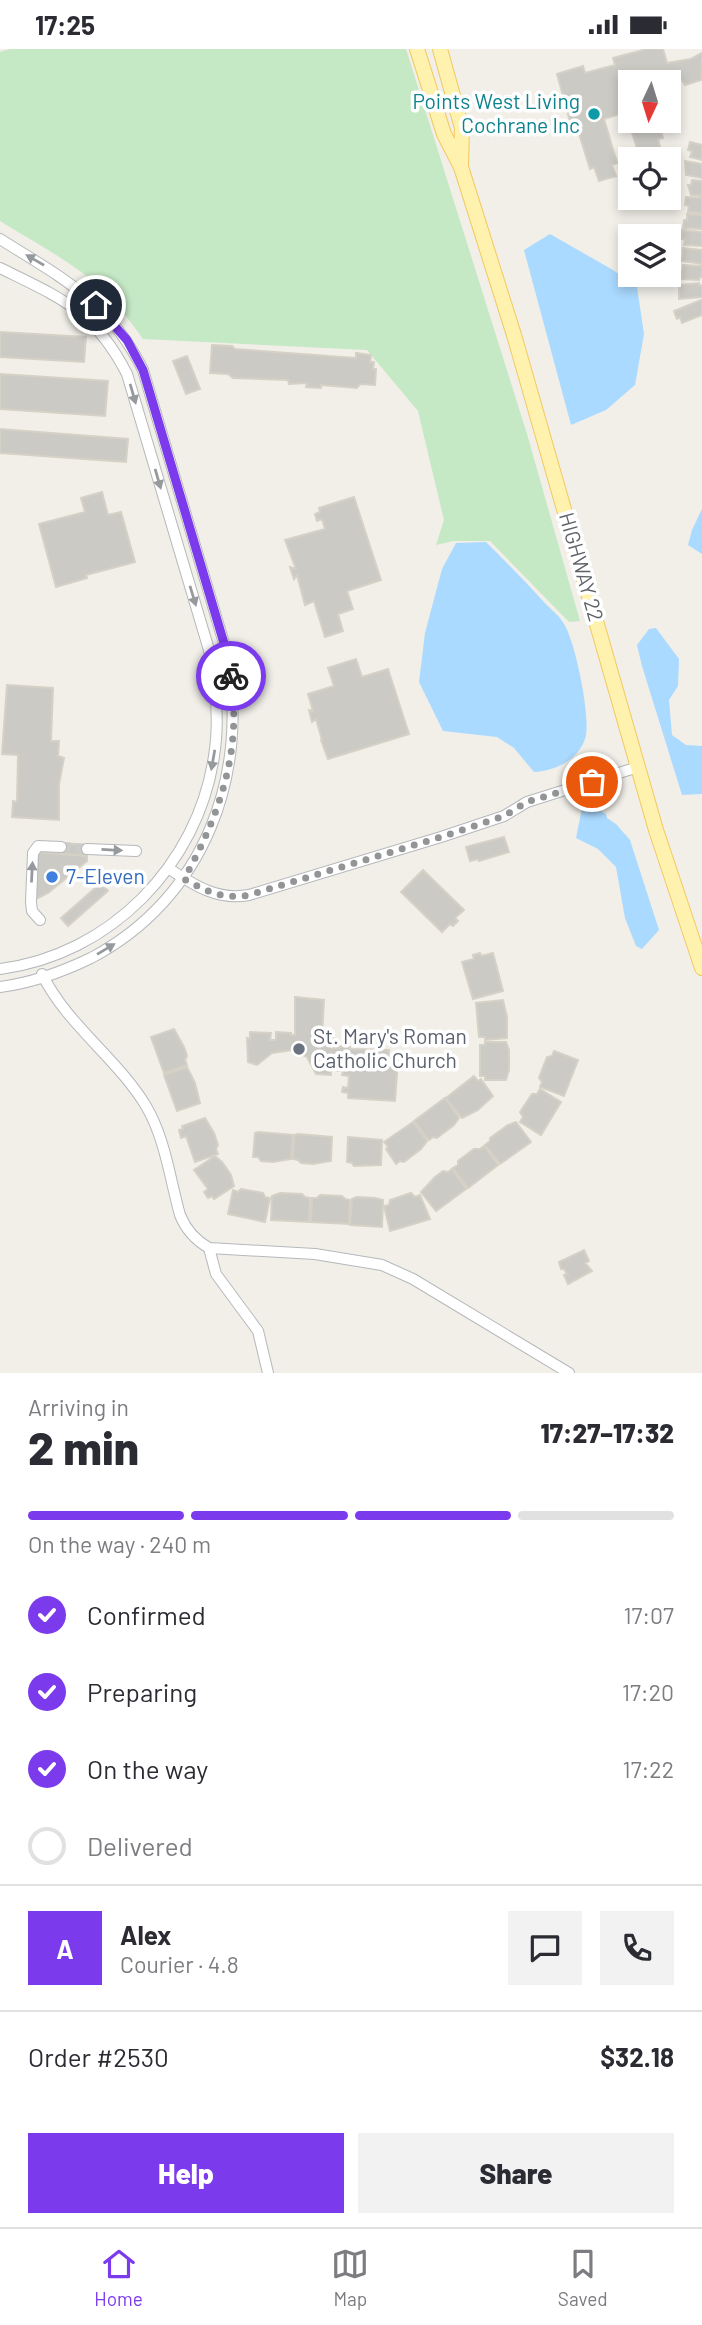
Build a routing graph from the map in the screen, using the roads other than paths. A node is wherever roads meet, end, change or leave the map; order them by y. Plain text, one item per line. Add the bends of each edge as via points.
1 (417, 49) edge
2 (440, 49) edge
3 (461, 167) junction
4 (0, 239) edge
5 (0, 268) edge
6 (136, 356) junction
7 (123, 366) junction
8 (159, 419) junction
9 (143, 426) junction
10 (190, 524) junction
11 (173, 531) junction
12 (233, 687) junction
13 (216, 692) junction
14 (638, 767) junction
15 (61, 847) tunnel mouth
16 (88, 849) tunnel mouth
17 (136, 851) dead end
18 (168, 868) junction
19 (184, 879) junction
20 (40, 920) dead end
21 (37, 961) junction
22 (702, 968) edge
23 (0, 969) edge
24 (44, 978) junction
25 (0, 987) edge
26 (209, 1248) junction
27 (268, 1373) edge
28 (569, 1373) edge

1 - 3 main road, HIGHWAY 22 via 444,134
2 - 3 main road, HIGHWAY 22 via 463,128
3 - 14 main road, HIGHWAY 22
6 -> 4 street via 118,328 84,293
5 - 7 street via 79,310
6 - 7 street
6 - 8 street
7 -> 9 street
8 - 9 street
8 - 10 street
9 -> 11 street
10 - 11 street
10 - 12 street
11 -> 13 street via 209,650
12 - 13 street
12 - 19 street via 233,734 224,791
13 -> 18 street via 216,741 209,782 194,825
14 - 19 street via 527,802 504,816 237,898 220,896
14 - 22 main road, HIGHWAY 22
20 -> 15 street via 31,902 33,853 38,846
16 -> 17 street
18 - 19 street
18 - 21 street via 141,900 104,931
24 -> 19 street via 120,940 150,917
21 - 23 street
21 - 24 street
24 - 25 street
24 - 26 street via 59,1003 147,1107 184,1227
26 - 27 street via 216,1274 258,1331
26 - 28 street via 315,1254 382,1265

